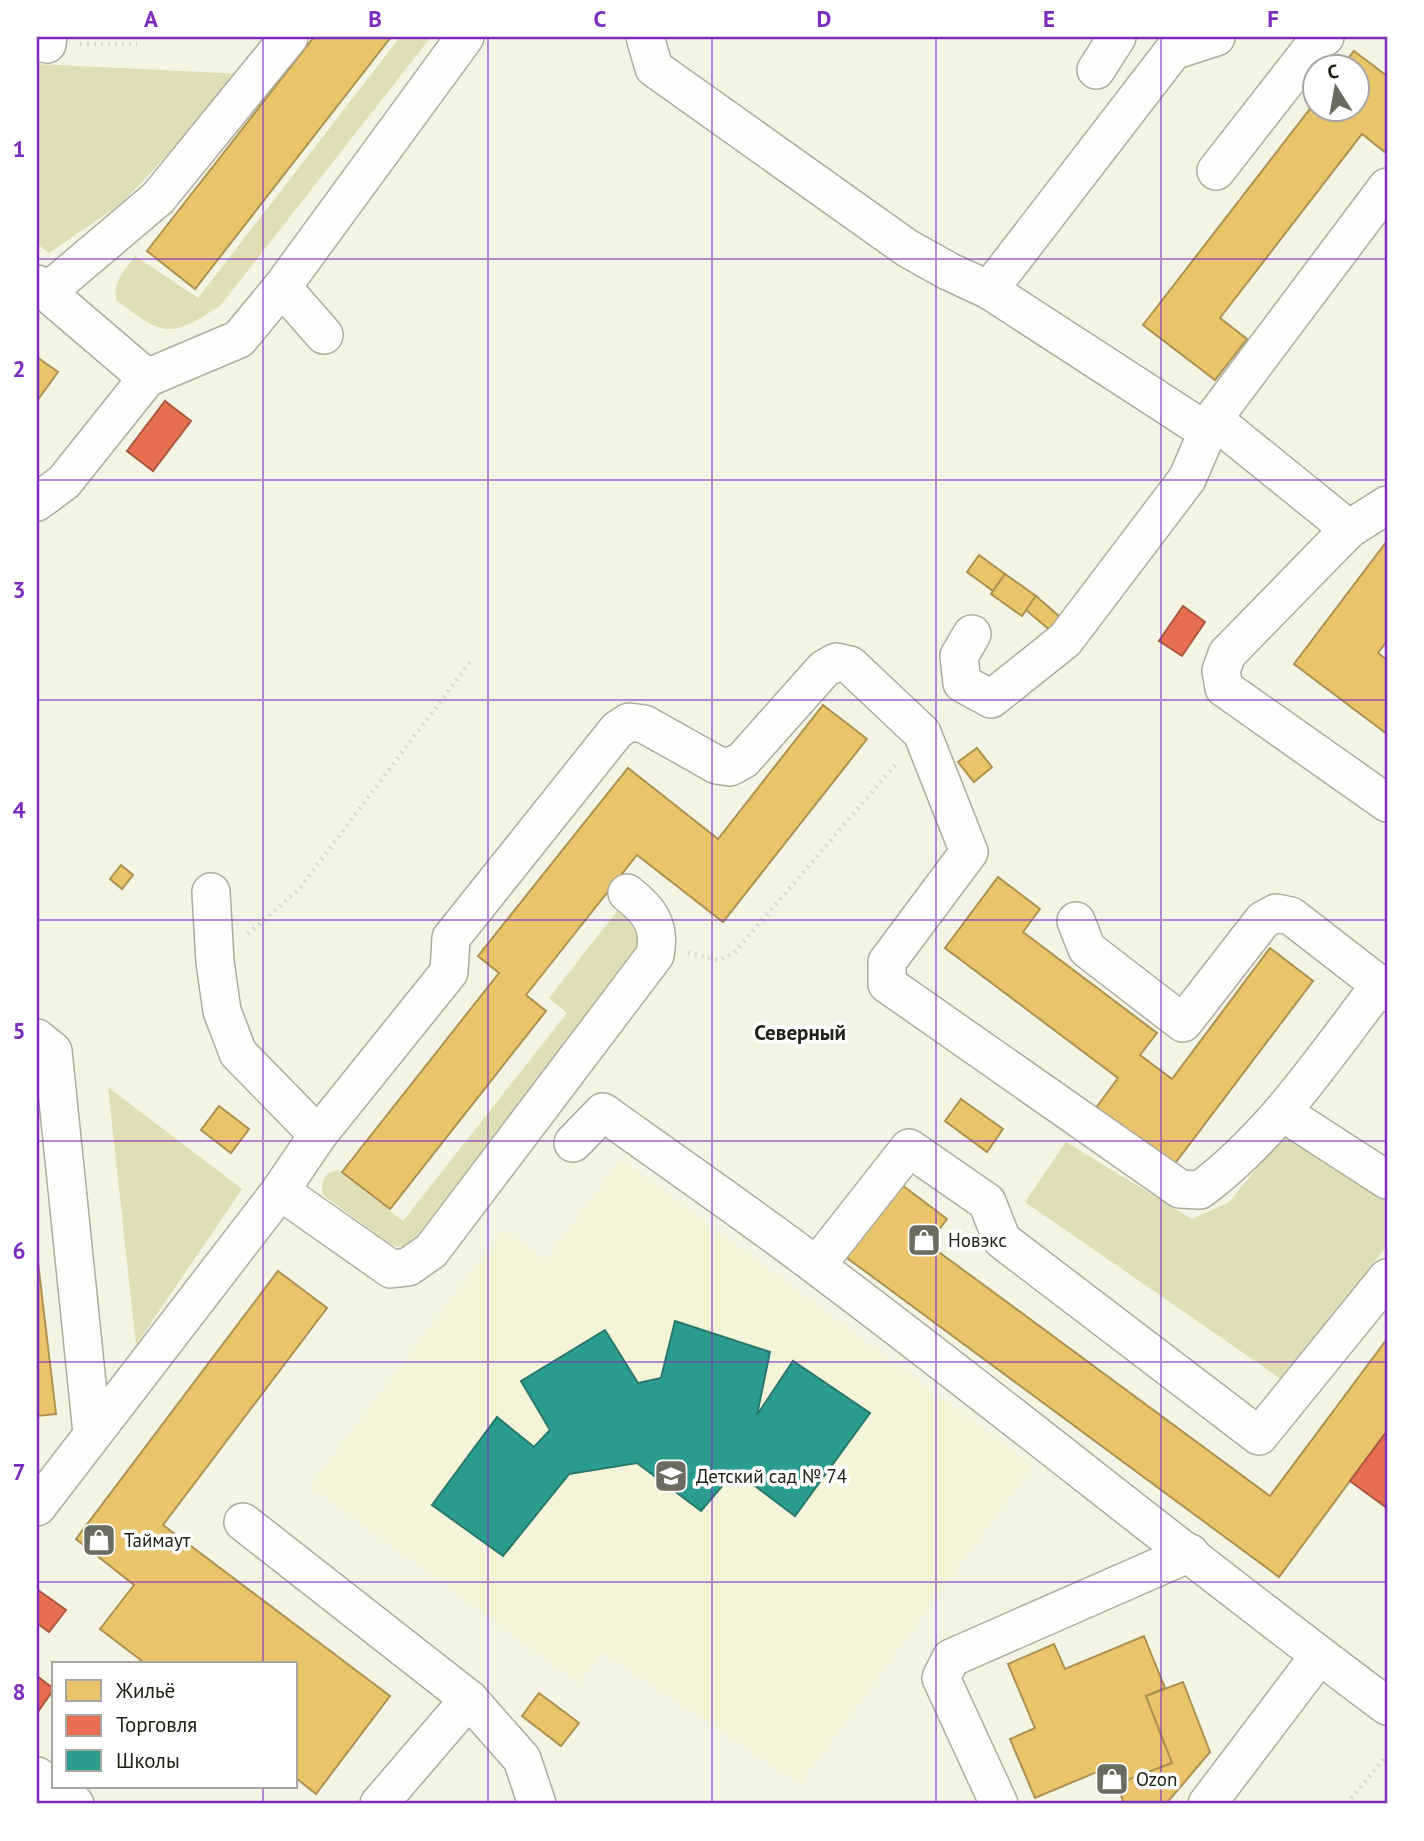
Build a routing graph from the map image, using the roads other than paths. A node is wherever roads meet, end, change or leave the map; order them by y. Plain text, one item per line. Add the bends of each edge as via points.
1 (289, 37) edge
2 (465, 37) edge
3 (645, 37) edge
4 (1117, 37) edge
5 (1216, 37) edge
6 (1325, 37) edge
7 (1161, 44) edge
8 (1096, 70) dead end
9 (1216, 171) dead end
10 (1387, 187) edge
11 (282, 286) junction
12 (42, 288) edge
13 (989, 290) junction
14 (324, 335) dead end
15 (147, 379) junction
16 (1210, 425) junction
17 (37, 502) edge
18 (1387, 505) edge
19 (1349, 529) junction
20 (972, 634) dead end
21 (1387, 803) edge
22 (211, 892) dead end
23 (627, 893) dead end
24 (1076, 921) dead end
25 (1384, 989) edge
26 (37, 1038) edge
27 (1282, 1112) junction
28 (318, 1135) junction
29 (573, 1143) dead end
30 (1387, 1180) edge
31 (279, 1191) junction
32 (817, 1265) junction
33 (1387, 1278) edge
34 (92, 1433) junction
35 (37, 1507) edge
36 (243, 1522) dead end
37 (1190, 1553) junction
38 (1319, 1656) junction
39 (1381, 1688) edge
40 (469, 1699) junction
41 (37, 1776) edge
42 (52, 1787) edge
43 (53, 1788) edge
44 (75, 1804) edge
45 (379, 1804) edge
46 (537, 1804) edge
47 (999, 1804) edge
48 (1207, 1804) edge

1 - 12 street via 158,198
2 - 11 street
3 - 13 street via 654,68 901,256
4 - 8 street
5 - 7 street
6 - 9 street
7 - 13 street
10 - 16 street
11 - 14 street
11 - 15 street via 239,338
12 - 15 street
13 - 16 street
15 - 17 street via 64,482
16 - 19 street
16 - 20 street via 1187,479 1065,640 991,699 962,683 958,656
18 - 19 street
19 - 21 street via 1227,654 1221,671 1224,688
22 - 28 street via 222,1011 238,1053
23 - 31 street via 651,916 655,955 431,1251 408,1267 390,1269
24 - 25 street via 1087,949 1183,1023 1263,920 1276,913 1291,916
25 - 27 street
26 - 34 street via 53,1051
27 - 28 street via 1209,1184 1200,1190 1181,1189 887,984 887,962 969,852 922,733 850,665 836,662 824,669 743,760 730,767 717,765 644,724 629,722 617,730 451,938 449,972
27 - 30 street
28 - 31 street
29 - 32 street via 603,1112
31 - 34 street
32 - 33 street via 909,1148 986,1202 1002,1240 1259,1436
32 - 37 street
34 - 35 street
36 - 40 street
37 - 38 street
37 - 47 street via 951,1658 941,1678
38 - 39 street
38 - 48 street
40 - 45 street
40 - 46 street via 522,1759
41 - 42 street
43 - 44 street

